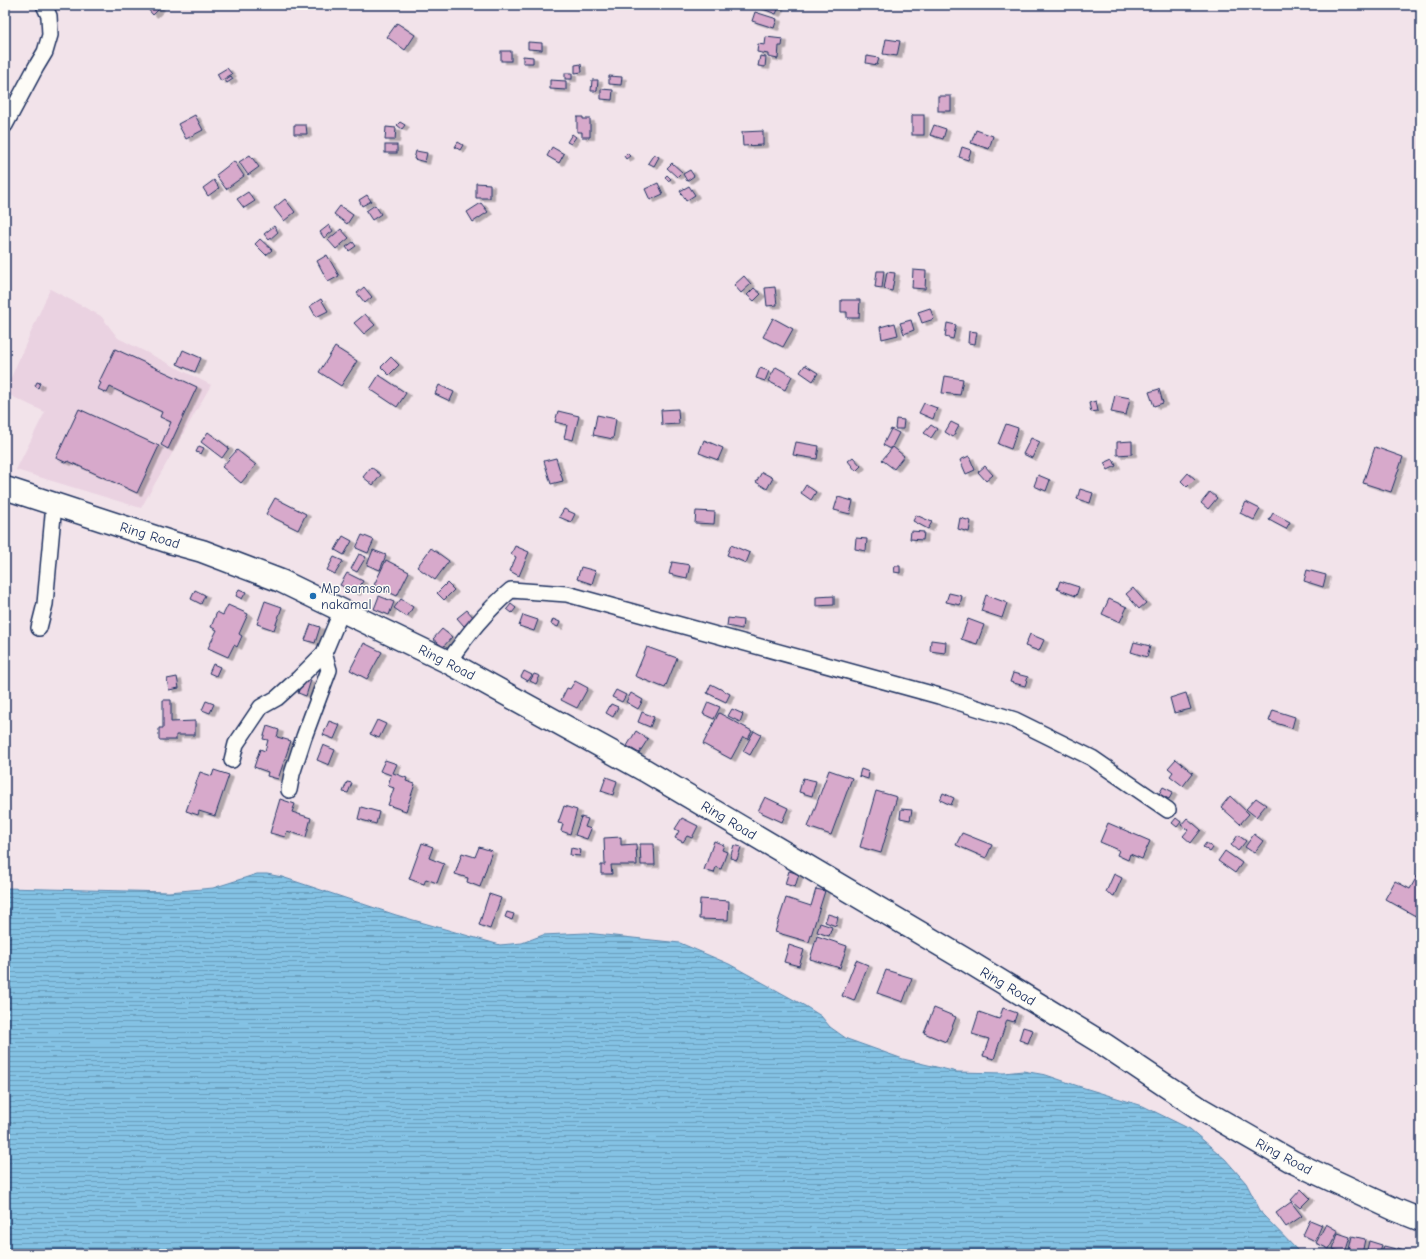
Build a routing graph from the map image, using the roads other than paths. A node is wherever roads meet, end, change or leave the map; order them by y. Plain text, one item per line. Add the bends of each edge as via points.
1 (44, 5) edge
2 (5, 125) edge
3 (5, 488) edge
4 (54, 504) junction
5 (342, 610) junction
6 (39, 628) dead end
7 (324, 652) junction
8 (448, 662) junction
9 (232, 760) dead end
10 (289, 790) dead end
11 (1168, 810) dead end
12 (1421, 1220) edge

1 - 2 street via 50,35 45,52
3 - 4 main road, Ring Road
4 - 5 main road, Ring Road via 226,559 281,580
4 - 6 street via 45,604
5 - 7 street
5 - 8 main road, Ring Road
7 - 9 street via 277,698 261,707 236,744
7 - 10 street via 329,670 299,752
8 - 11 street via 469,632 511,590 567,594 939,696 1015,720 1092,758
8 - 12 main road, Ring Road via 646,771 1106,1045 1200,1108 1293,1162

